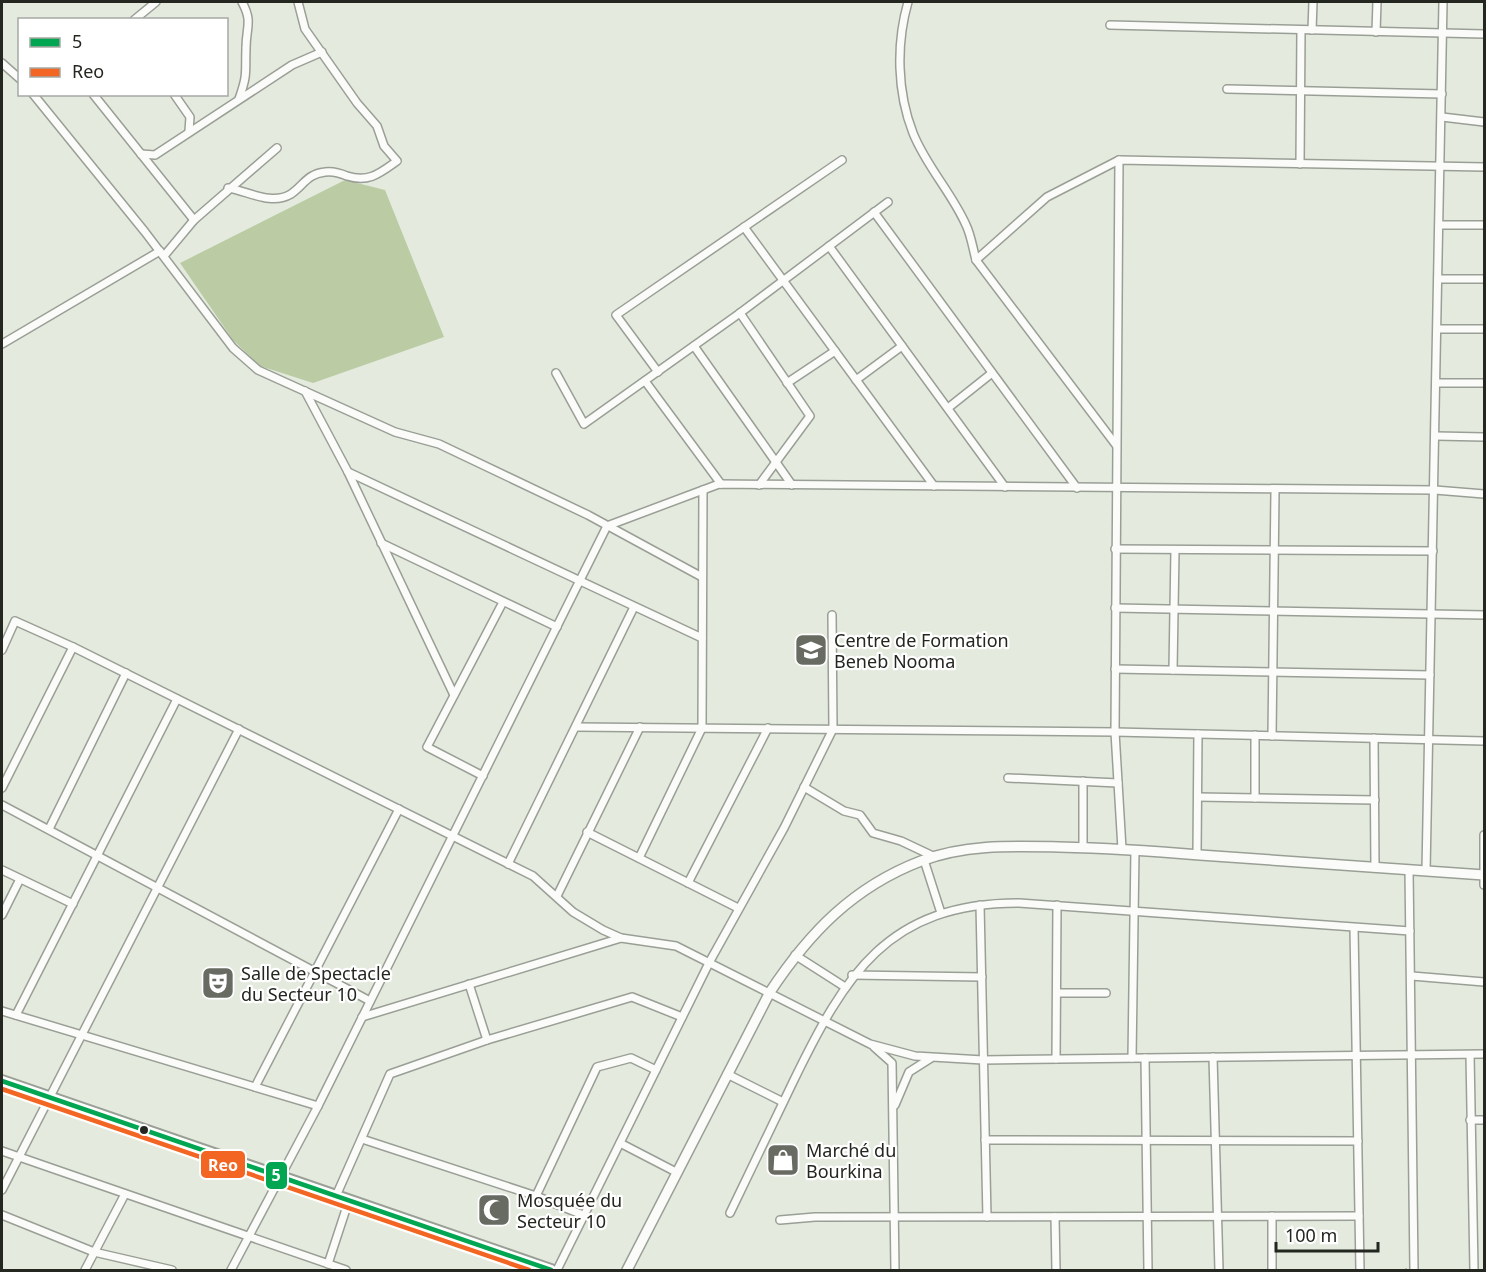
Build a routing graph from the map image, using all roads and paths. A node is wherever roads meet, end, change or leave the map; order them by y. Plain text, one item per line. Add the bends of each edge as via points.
1 (156, 2) edge
2 (242, 2) edge
3 (298, 2) edge
4 (908, 2) edge
5 (1313, 2) edge
6 (1377, 2) edge
7 (1443, 2) edge
8 (136, 18) edge
9 (1110, 25) dead end
10 (1301, 30) junction
11 (1312, 30) junction
12 (1376, 32) junction
13 (1443, 33) junction
14 (1485, 34) edge
15 (322, 52) junction
16 (2, 63) edge
17 (18, 77) edge
18 (1227, 89) dead end
19 (1301, 91) junction
20 (1442, 94) junction
21 (95, 96) edge
22 (175, 96) edge
23 (36, 97) edge
24 (238, 99) junction
25 (1442, 117) junction
26 (1485, 122) edge
27 (189, 131) junction
28 (278, 148) dead end
29 (141, 154) junction
30 (842, 160) dead end
31 (1119, 160) junction
32 (1300, 164) junction
33 (1441, 166) junction
34 (1485, 167) edge
35 (228, 188) junction
36 (888, 202) dead end
37 (874, 212) junction
38 (194, 220) junction
39 (1439, 225) junction
40 (1485, 225) edge
41 (744, 227) junction
42 (829, 246) junction
43 (162, 254) junction
44 (976, 260) junction
45 (1438, 279) junction
46 (1485, 279) edge
47 (784, 280) junction
48 (740, 313) junction
49 (1438, 329) junction
50 (1485, 329) edge
51 (2, 344) edge
52 (694, 346) junction
53 (902, 346) junction
54 (835, 351) junction
55 (658, 372) junction
56 (556, 373) dead end
57 (992, 373) junction
58 (856, 380) junction
59 (645, 381) junction
60 (787, 383) junction
61 (1437, 383) junction
62 (1485, 383) edge
63 (305, 391) junction
64 (948, 408) junction
65 (1436, 436) junction
66 (1485, 437) edge
67 (1116, 445) junction
68 (777, 464) junction
69 (348, 472) junction
70 (721, 484) junction
71 (759, 484) junction
72 (792, 485) junction
73 (934, 486) junction
74 (1005, 487) junction
75 (1077, 488) junction
76 (1115, 488) junction
77 (703, 490) junction
78 (1435, 490) junction
79 (1275, 491) junction
80 (1485, 494) edge
81 (608, 526) junction
82 (381, 543) junction
83 (1115, 549) junction
84 (1175, 550) junction
85 (1433, 551) junction
86 (1274, 552) junction
87 (702, 577) junction
88 (580, 581) junction
89 (503, 602) junction
90 (634, 607) junction
91 (1115, 608) junction
92 (1174, 609) junction
93 (1274, 611) junction
94 (1431, 613) junction
95 (832, 615) dead end
96 (1485, 615) edge
97 (557, 627) junction
98 (702, 638) junction
99 (73, 647) junction
100 (2, 650) edge
101 (1115, 669) junction
102 (1173, 670) junction
103 (126, 673) junction
104 (1273, 673) junction
105 (1430, 675) junction
106 (454, 695) junction
107 (177, 699) junction
108 (576, 727) junction
109 (639, 727) junction
110 (702, 728) junction
111 (768, 728) junction
112 (238, 729) junction
113 (833, 729) junction
114 (1115, 732) junction
115 (1198, 734) junction
116 (1255, 735) junction
117 (1272, 736) junction
118 (1374, 738) junction
119 (1428, 739) junction
120 (1485, 741) edge
121 (483, 776) junction
122 (1008, 778) dead end
123 (1083, 781) junction
124 (1118, 783) junction
125 (2, 788) edge
126 (804, 788) junction
127 (1198, 797) junction
128 (1255, 798) junction
129 (1375, 800) junction
130 (2, 805) edge
131 (399, 809) junction
132 (49, 829) junction
133 (587, 832) junction
134 (1485, 835) edge
135 (453, 836) junction
136 (1083, 848) junction
137 (1122, 849) junction
138 (1135, 850) junction
139 (98, 854) junction
140 (1197, 854) junction
141 (935, 857) junction
142 (639, 858) junction
143 (924, 860) junction
144 (508, 864) junction
145 (1376, 868) junction
146 (2, 870) edge
147 (1409, 870) junction
148 (1426, 871) junction
149 (20, 879) junction
150 (1484, 879) edge
151 (688, 883) junction
152 (158, 886) junction
153 (556, 896) junction
154 (73, 904) junction
155 (980, 904) junction
156 (1057, 905) junction
157 (738, 908) junction
158 (1134, 911) junction
159 (941, 913) junction
160 (2, 915) edge
161 (1354, 928) junction
162 (1410, 931) junction
163 (621, 938) junction
164 (795, 955) junction
165 (710, 962) junction
166 (315, 971) junction
167 (852, 975) junction
168 (1412, 976) junction
169 (982, 977) junction
170 (1485, 982) edge
171 (469, 984) junction
172 (844, 987) junction
173 (770, 992) junction
174 (1057, 993) junction
175 (1106, 993) dead end
176 (370, 1001) junction
177 (2, 1011) edge
178 (16, 1015) junction
179 (362, 1017) junction
180 (682, 1017) junction
181 (823, 1019) junction
182 (81, 1036) junction
183 (487, 1040) junction
184 (870, 1044) junction
185 (1411, 1054) junction
186 (1485, 1054) edge
187 (1470, 1055) junction
188 (1356, 1056) junction
189 (1213, 1057) junction
190 (931, 1058) junction
191 (1132, 1058) junction
192 (1145, 1058) junction
193 (1056, 1059) junction
194 (983, 1060) junction
195 (656, 1070) junction
196 (727, 1074) junction
197 (2, 1081) edge
198 (255, 1087) junction
199 (50, 1097) junction
200 (783, 1102) junction
201 (318, 1106) junction
202 (894, 1107) junction
203 (1485, 1119) edge
204 (1470, 1120) junction
205 (362, 1139) junction
206 (985, 1140) junction
207 (1146, 1140) junction
208 (1215, 1140) junction
209 (1358, 1141) junction
210 (620, 1143) junction
211 (2, 1151) edge
212 (18, 1158) junction
213 (676, 1172) junction
214 (279, 1176) junction
215 (2, 1190) edge
216 (124, 1194) junction
217 (336, 1196) junction
218 (536, 1196) junction
219 (350, 1200) junction
220 (730, 1213) dead end
221 (2, 1215) edge
222 (584, 1215) junction
223 (1148, 1216) junction
224 (1217, 1216) junction
225 (1272, 1216) junction
226 (1359, 1216) junction
227 (894, 1217) junction
228 (987, 1217) junction
229 (1055, 1217) junction
230 (780, 1220) dead end
231 (250, 1238) junction
232 (94, 1252) junction
233 (328, 1264) junction
234 (86, 1270) edge
235 (172, 1270) edge
236 (231, 1270) edge
237 (346, 1270) edge
238 (551, 1270) edge
239 (556, 1270) edge
240 (627, 1270) edge
241 (895, 1270) edge
242 (1056, 1270) edge
243 (1149, 1270) edge
244 (1219, 1270) edge
245 (1272, 1270) edge
246 (1360, 1270) edge
247 (1414, 1270) edge
248 (1474, 1270) edge

1 - 8 street
2 - 24 street via 250,16 248,74
3 - 15 street via 305,29
4 - 44 street via 902,24 900,73 904,100 914,133 967,225
5 - 11 street
6 - 12 street
7 - 13 street
9 - 10 street
10 - 11 street
10 - 19 street
11 - 12 street
12 - 13 street
13 - 14 street
13 - 20 street
15 - 24 street via 292,65
15 - 35 street via 397,161 378,176 363,180 328,171 315,174 292,193 274,198
16 - 17 street
18 - 19 street
19 - 20 street
19 - 32 street
20 - 25 street
21 - 29 street
22 - 27 street via 190,117
23 - 43 street
24 - 27 street
25 - 26 street
25 - 33 street
27 - 29 street via 155,155
28 - 35 street
29 - 38 street
30 - 41 street
31 - 32 street
31 - 44 street via 1047,197
31 - 67 street
32 - 33 street
33 - 34 street
33 - 39 street
35 - 38 street
36 - 37 street
37 - 42 street
37 - 57 street
38 - 43 street
39 - 40 street
39 - 45 street
41 - 47 street
41 - 55 street via 616,315
42 - 47 street
42 - 53 street
43 - 51 street
43 - 63 street via 233,348 258,370
44 - 67 street
45 - 46 street
45 - 49 street
47 - 48 street
47 - 54 street
48 - 52 street
48 - 60 street
49 - 50 street
49 - 61 street
52 - 55 street
52 - 68 street
53 - 58 street
53 - 64 street
54 - 58 street
54 - 60 street
55 - 59 street
56 - 59 street via 584,424
57 - 64 street
57 - 75 street
58 - 73 street
59 - 70 street
60 - 68 street via 810,416
61 - 62 street
61 - 65 street
63 - 69 street
63 - 81 street via 395,432 439,444
64 - 74 street
65 - 66 street
65 - 78 street
67 - 76 street
68 - 71 street
68 - 72 street
69 - 82 street
69 - 88 street
70 - 71 street
70 - 77 street
71 - 72 street
72 - 73 street
73 - 74 street
74 - 75 street
75 - 76 street
76 - 79 street
76 - 83 street
77 - 81 street
77 - 87 street
78 - 79 street
78 - 80 street
78 - 85 street
79 - 86 street
81 - 87 street
81 - 88 street
82 - 89 street
82 - 106 street
83 - 84 street
83 - 91 street
84 - 86 street
84 - 92 street
85 - 86 street
85 - 94 street
86 - 93 street
87 - 98 street
88 - 90 street
88 - 97 street
89 - 97 street
89 - 106 street
90 - 98 street
90 - 108 street
91 - 92 street
91 - 101 street
92 - 93 street
92 - 102 street
93 - 94 street
93 - 104 street
94 - 96 street
94 - 105 street
95 - 113 street
97 - 121 street
98 - 110 street
99 - 100 street via 15,621
99 - 103 street
99 - 125 street
101 - 102 street
101 - 114 street
102 - 104 street
103 - 107 street
103 - 132 street
104 - 105 street
104 - 117 street
105 - 119 street
106 - 121 street via 427,747
107 - 112 street
107 - 139 street
108 - 109 street
108 - 144 street
109 - 110 street
109 - 133 street
110 - 111 street
110 - 142 street
111 - 113 street
111 - 151 street
112 - 131 street
112 - 152 street
113 - 114 street
113 - 126 street
114 - 115 street
114 - 124 street
115 - 116 street
115 - 127 street
116 - 117 street
116 - 128 street
117 - 118 street
118 - 119 street
118 - 129 street
119 - 120 street
119 - 148 street
121 - 135 street
122 - 123 street
123 - 124 street
123 - 136 street
124 - 137 street
126 - 141 street via 844,811 860,815 873,833
126 - 157 street
127 - 128 street
127 - 140 street
128 - 129 street
129 - 145 street
130 - 132 street
131 - 135 street
131 - 166 street
132 - 139 street
133 - 142 street
133 - 153 street
134 - 150 street
135 - 144 street
135 - 176 street
136 - 137 street
136 - 141 street via 1005,846
137 - 138 street
138 - 140 street
138 - 158 street
139 - 152 street
139 - 154 street
140 - 145 street
141 - 143 street
142 - 151 street
143 - 159 street
143 - 164 street via 863,890 821,925
144 - 153 street via 533,876
145 - 147 street
146 - 149 street
147 - 148 street
147 - 162 street
148 - 150 street
149 - 154 street
149 - 160 street
151 - 157 street
152 - 166 street
152 - 182 street
153 - 163 street via 573,912
154 - 178 street
155 - 156 street
155 - 159 street
155 - 169 street
156 - 158 street
156 - 174 street
157 - 165 street
158 - 161 street
158 - 191 street
159 - 167 street via 907,929
161 - 162 street
161 - 188 street
162 - 168 street
163 - 165 street via 676,946
163 - 171 street
164 - 172 street
164 - 173 street
165 - 173 street
165 - 180 street
166 - 176 street
166 - 198 street
167 - 169 street
167 - 172 street
168 - 170 street
168 - 185 street
169 - 194 street
171 - 179 street
171 - 183 street
172 - 181 street
173 - 181 street
173 - 196 street
174 - 175 street
174 - 193 street
176 - 179 street
177 - 178 street
178 - 182 street
179 - 201 street
180 - 183 street via 632,997
180 - 195 street
181 - 184 street
181 - 200 street
182 - 198 street
182 - 199 street
183 - 205 street via 390,1074
184 - 190 street via 895,1053
184 - 202 street via 892,1063
185 - 187 street
185 - 188 street
185 - 247 street
186 - 187 street
187 - 204 street
188 - 189 street
188 - 209 street
189 - 192 street
189 - 208 street
190 - 194 street
190 - 202 street via 909,1072
191 - 192 street
191 - 193 street
192 - 207 street
193 - 194 street
194 - 206 street
195 - 210 street
195 - 218 street via 631,1058 597,1067
196 - 200 street
196 - 213 street
197 - 199 main road
198 - 201 street
199 - 212 street
199 - 214 main road
200 - 220 street
201 - 214 street
202 - 227 street
203 - 204 street
204 - 248 street
205 - 217 street
205 - 218 street
206 - 207 street
206 - 228 street
207 - 208 street
207 - 223 street
208 - 209 street
208 - 224 street
209 - 226 street
210 - 213 street
210 - 222 street
211 - 212 street
212 - 215 street
212 - 216 street
213 - 240 street
214 - 217 main road
214 - 231 street
216 - 231 street
216 - 232 street
217 - 219 main road
218 - 222 street
219 - 233 street
219 - 238 main road
221 - 232 street
222 - 239 street
223 - 224 street
223 - 229 street
223 - 243 street
224 - 225 street
224 - 244 street
225 - 226 street
225 - 245 street
226 - 246 street
227 - 228 street
227 - 230 street
227 - 241 street
228 - 229 street
229 - 242 street
231 - 233 street
231 - 236 street
232 - 234 street
232 - 235 street
233 - 237 street

